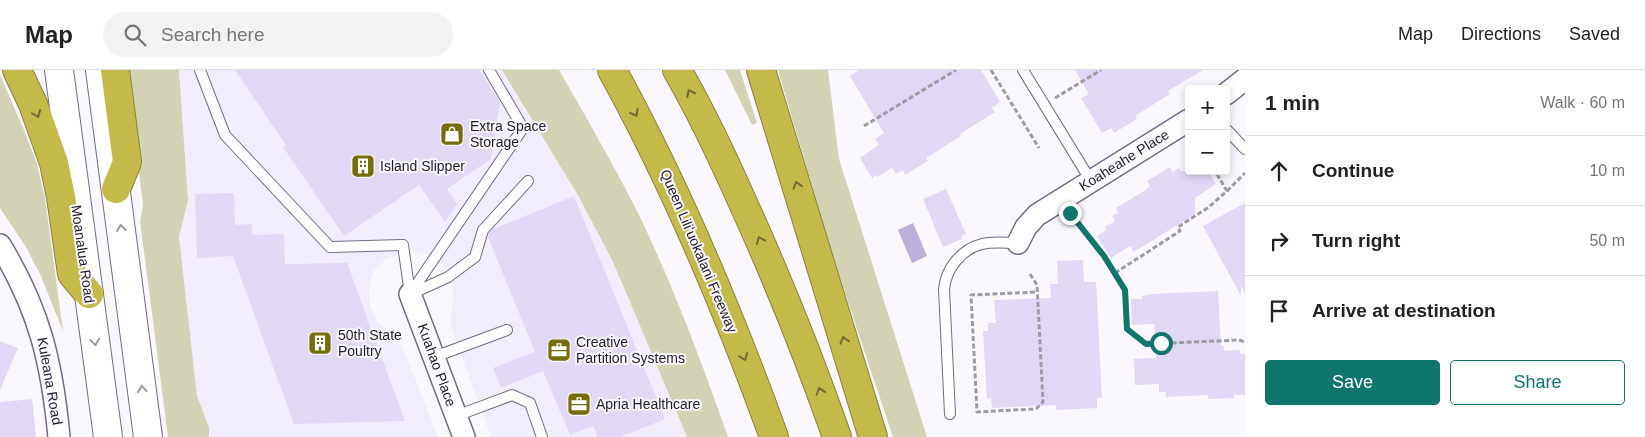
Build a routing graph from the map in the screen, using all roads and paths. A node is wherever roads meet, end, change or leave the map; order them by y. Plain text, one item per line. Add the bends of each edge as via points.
1 (17, 70) edge
2 (59, 70) edge
3 (100, 70) edge
4 (115, 70) edge
5 (200, 70) edge
6 (489, 70) edge
7 (612, 70) edge
8 (677, 70) edge
9 (761, 70) edge
10 (956, 70) edge
11 (991, 70) edge
12 (1023, 70) edge
13 (1101, 70) edge
14 (1245, 79) edge
15 (1230, 91) edge
16 (1053, 99) dead end
17 (1185, 122) edge
18 (864, 126) dead end
19 (1227, 130) edge
20 (1039, 148) dead end
21 (1245, 149) edge
22 (1245, 173) edge
23 (1217, 175) edge
24 (1091, 180) junction
25 (528, 181) dead end
26 (116, 189) junction
27 (1227, 191) junction
28 (1070, 213) dead end
29 (1018, 243) joint
30 (0, 245) edge
31 (6, 270) edge
32 (1115, 273) junction
33 (1030, 274) dead end
34 (1037, 292) junction
35 (89, 294) junction
36 (410, 294) junction
37 (507, 330) dead end
38 (1245, 342) edge
39 (434, 357) junction
40 (950, 414) dead end
41 (456, 416) junction
42 (59, 437) edge
43 (108, 437) edge
44 (148, 437) edge
45 (464, 437) edge
46 (542, 437) edge
47 (774, 437) edge
48 (836, 437) edge
49 (873, 437) edge

1 -> 35 highway via 54,163 72,274
2 - 35 main road, Moanalua Road
3 - 26 main road
4 - 26 highway via 127,162
5 - 36 lane via 226,135 330,248 403,245
6 - 36 lane via 523,128
7 -> 47 highway, Queen Liliʻuokalani Freeway via 665,171 704,256
48 -> 8 highway via 811,363 773,270 731,176
49 -> 9 highway
10 - 18 path
11 - 20 path
12 - 24 lane
13 - 16 path
14 - 15 street
17 - 24 street, Koaheahe Place
19 - 21 lane
22 - 27 path
23 - 27 path
24 - 29 street, Koaheahe Place via 1037,215
25 - 36 lane via 482,230 475,257 448,276
44 -> 26 main road
27 - 32 path via 1178,227 1180,232
28 - 32 path
29 - 40 lane via 983,243 977,246 960,256 945,280
30 - 31 street, Kuleana Road
31 - 42 street, Kuleana Road via 39,326 54,391
32 - 38 path via 1125,290 1127,329 1146,344
33 - 34 path via 1037,285
34 - 34 path via 1043,402 1033,409 977,412 971,295
35 -> 43 main road, Moanalua Road
36 - 39 street, Kuahao Place
37 - 39 lane
39 - 41 street, Kuahao Place
41 - 45 street, Kuahao Place
41 - 46 lane via 512,395 530,403

